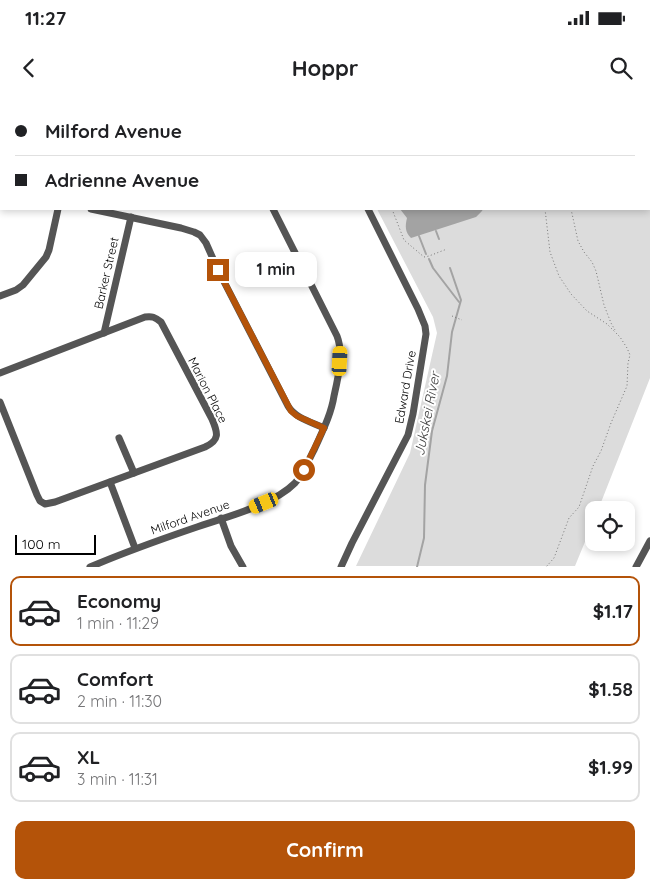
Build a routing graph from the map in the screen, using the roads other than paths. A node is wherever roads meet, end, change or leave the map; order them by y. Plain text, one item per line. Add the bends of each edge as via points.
1 (58, 210) edge
2 (96, 210) edge
3 (274, 210) edge
4 (368, 210) edge
5 (131, 217) junction
6 (0, 296) edge
7 (104, 333) junction
8 (0, 373) edge
9 (0, 402) edge
10 (324, 428) junction
11 (119, 438) dead end
12 (134, 473) junction
13 (110, 482) junction
14 (220, 518) junction
15 (650, 540) edge
16 (135, 548) junction
17 (90, 566) edge
18 (243, 566) edge
19 (341, 566) edge
20 (636, 566) edge

1 - 6 street via 46,257 24,285
2 - 5 street
3 - 10 street, Milford Avenue via 339,341 336,387
4 - 19 street, Edward Drive via 418,309 426,334 408,435
5 - 7 street, Barker Street
5 - 10 street via 200,235 291,411
7 - 8 street, Marion Place
7 - 12 street, Marion Place via 145,317 152,316 161,322 216,429 216,439 212,444
9 - 13 street, Marion Place via 40,501 48,504
10 - 14 street, Milford Avenue via 304,470 294,483 270,500
11 - 12 street
12 - 13 street, Marion Place
13 - 16 street
14 - 16 street, Milford Avenue
14 - 18 street
15 - 20 street
16 - 17 street, Milford Avenue

